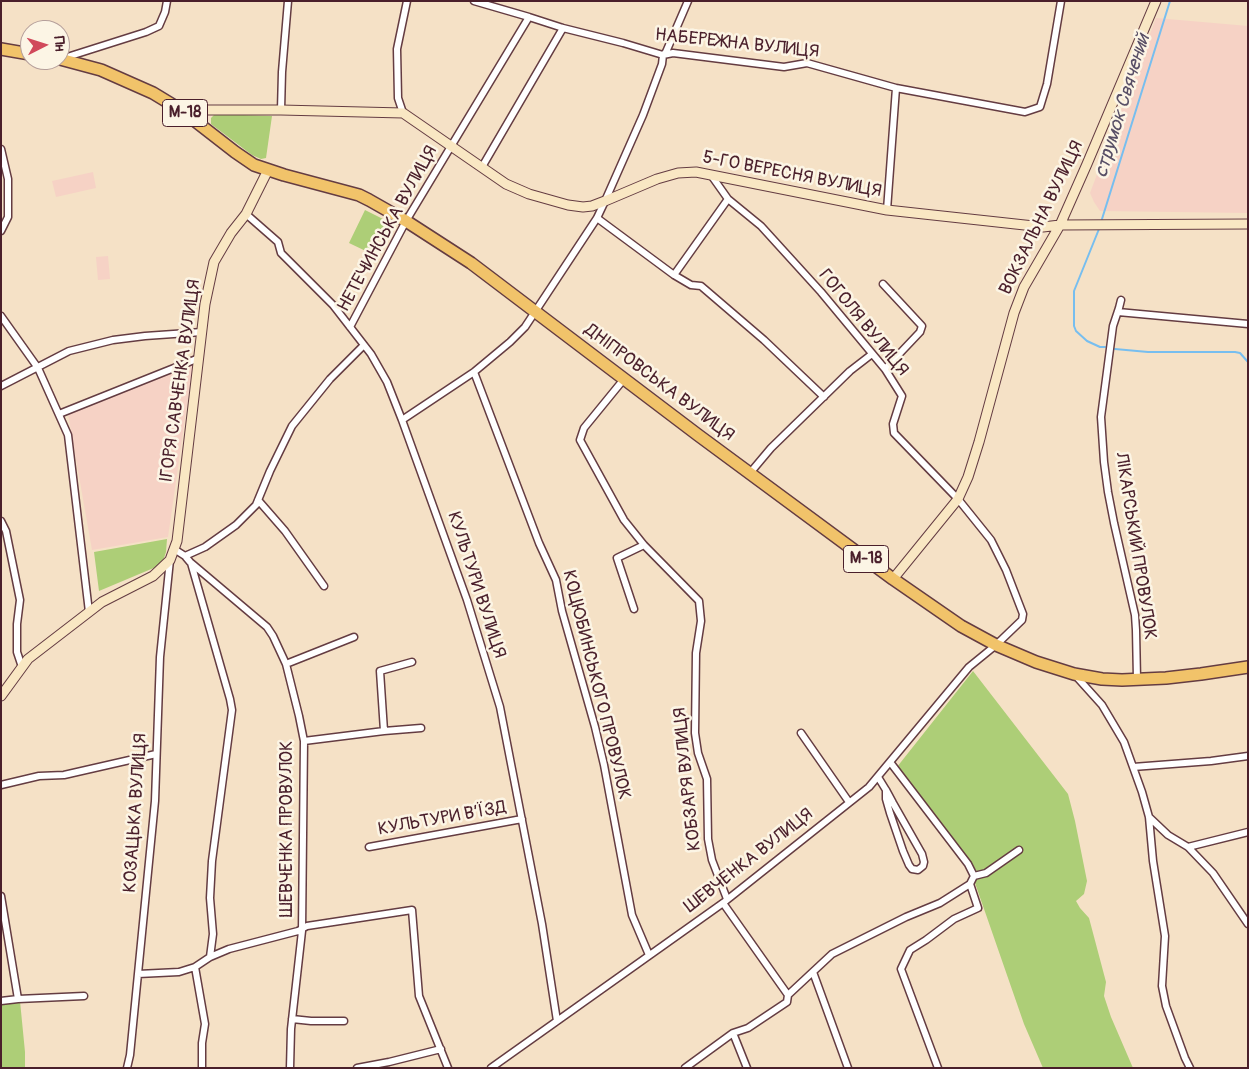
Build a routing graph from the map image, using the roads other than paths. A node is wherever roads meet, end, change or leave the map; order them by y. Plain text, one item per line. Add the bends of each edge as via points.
1 (167, 1) edge
2 (288, 1) edge
3 (408, 1) edge
4 (474, 1) edge
5 (688, 1) edge
6 (1061, 1) edge
7 (1156, 1) edge
8 (529, 17) junction
9 (563, 28) junction
10 (1, 50) edge
11 (20, 53) edge
12 (663, 55) junction
13 (70, 56) edge
14 (70, 61) edge
15 (896, 88) junction
16 (181, 110) junction
17 (281, 110) junction
18 (404, 113) junction
19 (452, 145) junction
20 (1, 149) edge
21 (482, 167) junction
22 (268, 170) junction
23 (712, 175) junction
24 (728, 199) junction
25 (605, 202) junction
26 (887, 210) junction
27 (246, 214) junction
28 (596, 218) junction
29 (406, 221) junction
30 (1248, 224) edge
31 (1060, 225) junction
32 (1, 231) edge
33 (674, 275) junction
34 (883, 284) dead end
35 (1121, 300) dead end
36 (535, 311) junction
37 (1118, 312) junction
38 (1, 316) edge
39 (1248, 324) edge
40 (350, 327) junction
41 (202, 332) junction
42 (364, 345) junction
43 (872, 354) junction
44 (199, 358) junction
45 (38, 368) junction
46 (885, 369) junction
47 (474, 372) junction
48 (624, 379) junction
49 (1, 386) edge
50 (824, 396) junction
51 (59, 414) junction
52 (402, 420) junction
53 (750, 473) junction
54 (958, 499) junction
55 (258, 500) junction
56 (1, 521) edge
57 (644, 545) junction
58 (174, 549) junction
59 (185, 556) junction
60 (170, 560) junction
61 (190, 562) junction
62 (893, 579) junction
63 (324, 586) dead end
64 (634, 609) dead end
65 (89, 612) junction
66 (354, 637) dead end
67 (996, 646) junction
68 (412, 662) dead end
69 (286, 664) junction
70 (22, 667) junction
71 (1248, 667) edge
72 (1074, 674) junction
73 (1137, 680) junction
74 (2, 693) edge
75 (421, 728) dead end
76 (384, 731) junction
77 (801, 733) dead end
78 (304, 740) junction
79 (156, 754) junction
80 (1248, 756) edge
81 (890, 762) junction
82 (1133, 767) junction
83 (878, 777) junction
84 (1, 785) edge
85 (886, 790) junction
86 (850, 802) junction
87 (1149, 817) junction
88 (522, 819) junction
89 (1248, 832) edge
90 (369, 847) dead end
91 (1188, 847) junction
92 (1019, 850) dead end
93 (974, 876) junction
94 (970, 884) junction
95 (1, 896) edge
96 (725, 901) junction
97 (1248, 924) edge
98 (302, 928) junction
99 (649, 955) junction
100 (210, 957) junction
101 (195, 967) junction
102 (813, 972) junction
103 (138, 974) junction
104 (788, 995) junction
105 (84, 996) dead end
106 (18, 998) junction
107 (1, 1001) edge
108 (292, 1018) junction
109 (557, 1020) junction
110 (344, 1021) dead end
111 (733, 1033) junction
112 (441, 1049) junction
113 (128, 1068) edge
114 (202, 1068) edge
115 (290, 1068) edge
116 (357, 1068) edge
117 (448, 1068) edge
118 (491, 1068) edge
119 (685, 1068) edge
120 (747, 1068) edge
121 (848, 1068) edge
122 (938, 1068) edge
123 (1190, 1068) edge

1 - 13 street via 159,26
2 - 17 street
3 - 18 street via 397,49 398,98
4 - 8 street, НАБЕРЕЖНА ВУЛИЦЯ
5 - 12 street
6 - 15 street, НАБЕРЕЖНА ВУЛИЦЯ via 1040,107 1025,112
7 - 31 street, ВОКЗАЛЬНА ВУЛИЦЯ
8 - 9 street, НАБЕРЕЖНА ВУЛИЦЯ
8 - 19 street, НЕТЕЧИНСЬКА ВУЛИЦЯ
9 - 12 street, НАБЕРЕЖНА ВУЛИЦЯ
9 - 21 street
10 - 11 highway
12 - 15 street, НАБЕРЕЖНА ВУЛИЦЯ via 673,53 784,67 807,63
12 - 25 street via 643,115
14 - 16 highway, ДНІПРОВСЬКА ВУЛИЦЯ / М-18 via 101,70 153,93
15 - 26 street
16 - 17 street
16 - 22 highway, ДНІПРОВСЬКА ВУЛИЦЯ / М-18 via 247,161
17 - 18 street
18 - 19 street, 5-ГО ВЕРЕСНЯ ВУЛИЦЯ
19 - 21 street, 5-ГО ВЕРЕСНЯ ВУЛИЦЯ
19 - 29 street, НЕТЕЧИНСЬКА ВУЛИЦЯ
20 - 32 street via 8,179 8,217
21 - 25 street, 5-ГО ВЕРЕСНЯ ВУЛИЦЯ via 506,184 529,194 568,205 592,206
22 - 27 street, ІГОРЯ САВЧЕНКА ВУЛИЦЯ
22 - 29 highway, ДНІПРОВСЬКА ВУЛИЦЯ / М-18 via 359,195
23 - 24 street, ГОГОЛЯ ВУЛИЦЯ
23 - 25 street, 5-ГО ВЕРЕСНЯ ВУЛИЦЯ via 696,172 658,178
23 - 26 street, 5-ГО ВЕРЕСНЯ ВУЛИЦЯ
24 - 33 street
24 - 43 street, ГОГОЛЯ ВУЛИЦЯ via 761,226
25 - 28 street
26 - 31 street, 5-ГО ВЕРЕСНЯ ВУЛИЦЯ via 1044,227
27 - 40 street, КУЛЬТУРИ ВУЛИЦЯ via 278,242 281,253 334,305
27 - 41 street, ІГОРЯ САВЧЕНКА ВУЛИЦЯ via 214,262
28 - 33 street
28 - 36 street
29 - 36 highway, ДНІПРОВСЬКА ВУЛИЦЯ / М-18 via 471,263
29 - 40 street, НЕТЕЧИНСЬКА ВУЛИЦЯ
30 - 31 street, 5-ГО ВЕРЕСНЯ ВУЛИЦЯ
31 - 54 street, ВОКЗАЛЬНА ВУЛИЦЯ via 1017,305 979,442
33 - 50 street via 691,285 701,286
34 - 46 street via 922,326
35 - 37 street, ЛІКАРСЬКИЙ ПРОВУЛОК
36 - 47 street via 510,342
36 - 48 highway, ДНІПРОВСЬКА ВУЛИЦЯ / М-18
37 - 39 street
37 - 73 street, ЛІКАРСЬКИЙ ПРОВУЛОК via 1113,326 1100,417 1108,492 1135,615
38 - 45 street
40 - 42 street, КУЛЬТУРИ ВУЛИЦЯ
41 - 44 street, ІГОРЯ САВЧЕНКА ВУЛИЦЯ
41 - 45 street via 113,340 69,351
42 - 52 street, КУЛЬТУРИ ВУЛИЦЯ via 387,382
42 - 55 street via 330,379 292,426
43 - 46 street, ГОГОЛЯ ВУЛИЦЯ
43 - 50 street
44 - 51 street
44 - 58 street, ІГОРЯ САВЧЕНКА ВУЛИЦЯ
45 - 49 street
45 - 51 street
46 - 54 street, ГОГОЛЯ ВУЛИЦЯ via 902,396 893,424 894,433
47 - 52 street
47 - 99 street, КОЦЮБИНСЬКОГО ПРОВУЛОК via 556,580 604,766 632,916
48 - 53 highway, ДНІПРОВСЬКА ВУЛИЦЯ / М-18
48 - 57 street, КОБЗАРЯ ВУЛИЦЯ via 584,428 580,440 624,520
50 - 53 street
51 - 65 street via 68,435
52 - 88 street, КУЛЬТУРИ ВУЛИЦЯ via 467,600 500,707
53 - 62 highway, ДНІПРОВСЬКА ВУЛИЦЯ / М-18
54 - 62 street, ВОКЗАЛЬНА ВУЛИЦЯ
54 - 67 street, ШЕВЧЕНКА ВУЛИЦЯ via 991,540 1023,614 1022,620
55 - 59 street via 236,525 205,547
55 - 63 street via 285,531
56 - 70 street via 6,531 20,600 17,652
57 - 64 street via 617,558
57 - 96 street, КОБЗАРЯ ВУЛИЦЯ via 699,601 701,621 696,653 695,733 707,779 708,839
58 - 59 street, ШЕВЧЕНКА ПРОВУЛОК
58 - 60 street, ІГОРЯ САВЧЕНКА ВУЛИЦЯ
59 - 61 street, ШЕВЧЕНКА ПРОВУЛОК
60 - 65 street via 154,576
60 - 79 street, КОЗАЦЬКА ВУЛИЦЯ via 160,657
61 - 69 street, ШЕВЧЕНКА ПРОВУЛОК via 274,636
61 - 100 street via 232,710 212,861 210,898 213,934
62 - 67 highway, ДНІПРОВСЬКА ВУЛИЦЯ / М-18
65 - 70 street
66 - 69 street
67 - 72 highway, ДНІПРОВСЬКА ВУЛИЦЯ / М-18
67 - 81 street, ШЕВЧЕНКА ВУЛИЦЯ via 969,667
68 - 76 street via 380,671
69 - 78 street, ШЕВЧЕНКА ПРОВУЛОК
70 - 74 street
71 - 73 highway, ДНІПРОВСЬКА ВУЛИЦЯ / М-18
72 - 73 highway, ДНІПРОВСЬКА ВУЛИЦЯ / М-18
72 - 82 street via 1102,705 1124,742
75 - 76 street
76 - 78 street
77 - 86 street
78 - 98 street, ШЕВЧЕНКА ПРОВУЛОК
79 - 84 street
79 - 103 street, КОЗАЦЬКА ВУЛИЦЯ via 155,801
80 - 82 street
81 - 83 street, ШЕВЧЕНКА ВУЛИЦЯ
81 - 93 street
82 - 87 street
83 - 85 street
83 - 86 street, ШЕВЧЕНКА ВУЛИЦЯ
85 - 85 street via 922,854 924,862 918,870 912,869 903,851
86 - 96 street, ШЕВЧЕНКА ВУЛИЦЯ
87 - 91 street via 1168,835
87 - 123 street via 1165,936 1162,986 1166,1006
88 - 90 street, КУЛЬТУРИ В’ЇЗД
88 - 109 street, КУЛЬТУРИ ВУЛИЦЯ
89 - 91 street
91 - 97 street via 1213,873
92 - 93 street via 986,873
93 - 94 street
94 - 102 street via 940,903 832,954
94 - 122 street via 978,908 954,919 910,950 901,969
95 - 106 street
96 - 99 street, ШЕВЧЕНКА ВУЛИЦЯ
96 - 104 street, КОБЗАРЯ ВУЛИЦЯ
98 - 100 street
98 - 108 street, ШЕВЧЕНКА ПРОВУЛОК
98 - 112 street via 412,910 419,996
99 - 109 street, ШЕВЧЕНКА ВУЛИЦЯ
100 - 101 street
101 - 103 street via 179,972
101 - 114 street via 205,1024
102 - 104 street
102 - 121 street
103 - 113 street, КОЗАЦЬКА ВУЛИЦЯ
104 - 111 street via 787,1002 748,1028
105 - 106 street
106 - 107 street
108 - 110 street
108 - 115 street, ШЕВЧЕНКА ПРОВУЛОК
109 - 118 street, ШЕВЧЕНКА ВУЛИЦЯ
111 - 119 street
111 - 120 street
112 - 116 street
112 - 117 street

